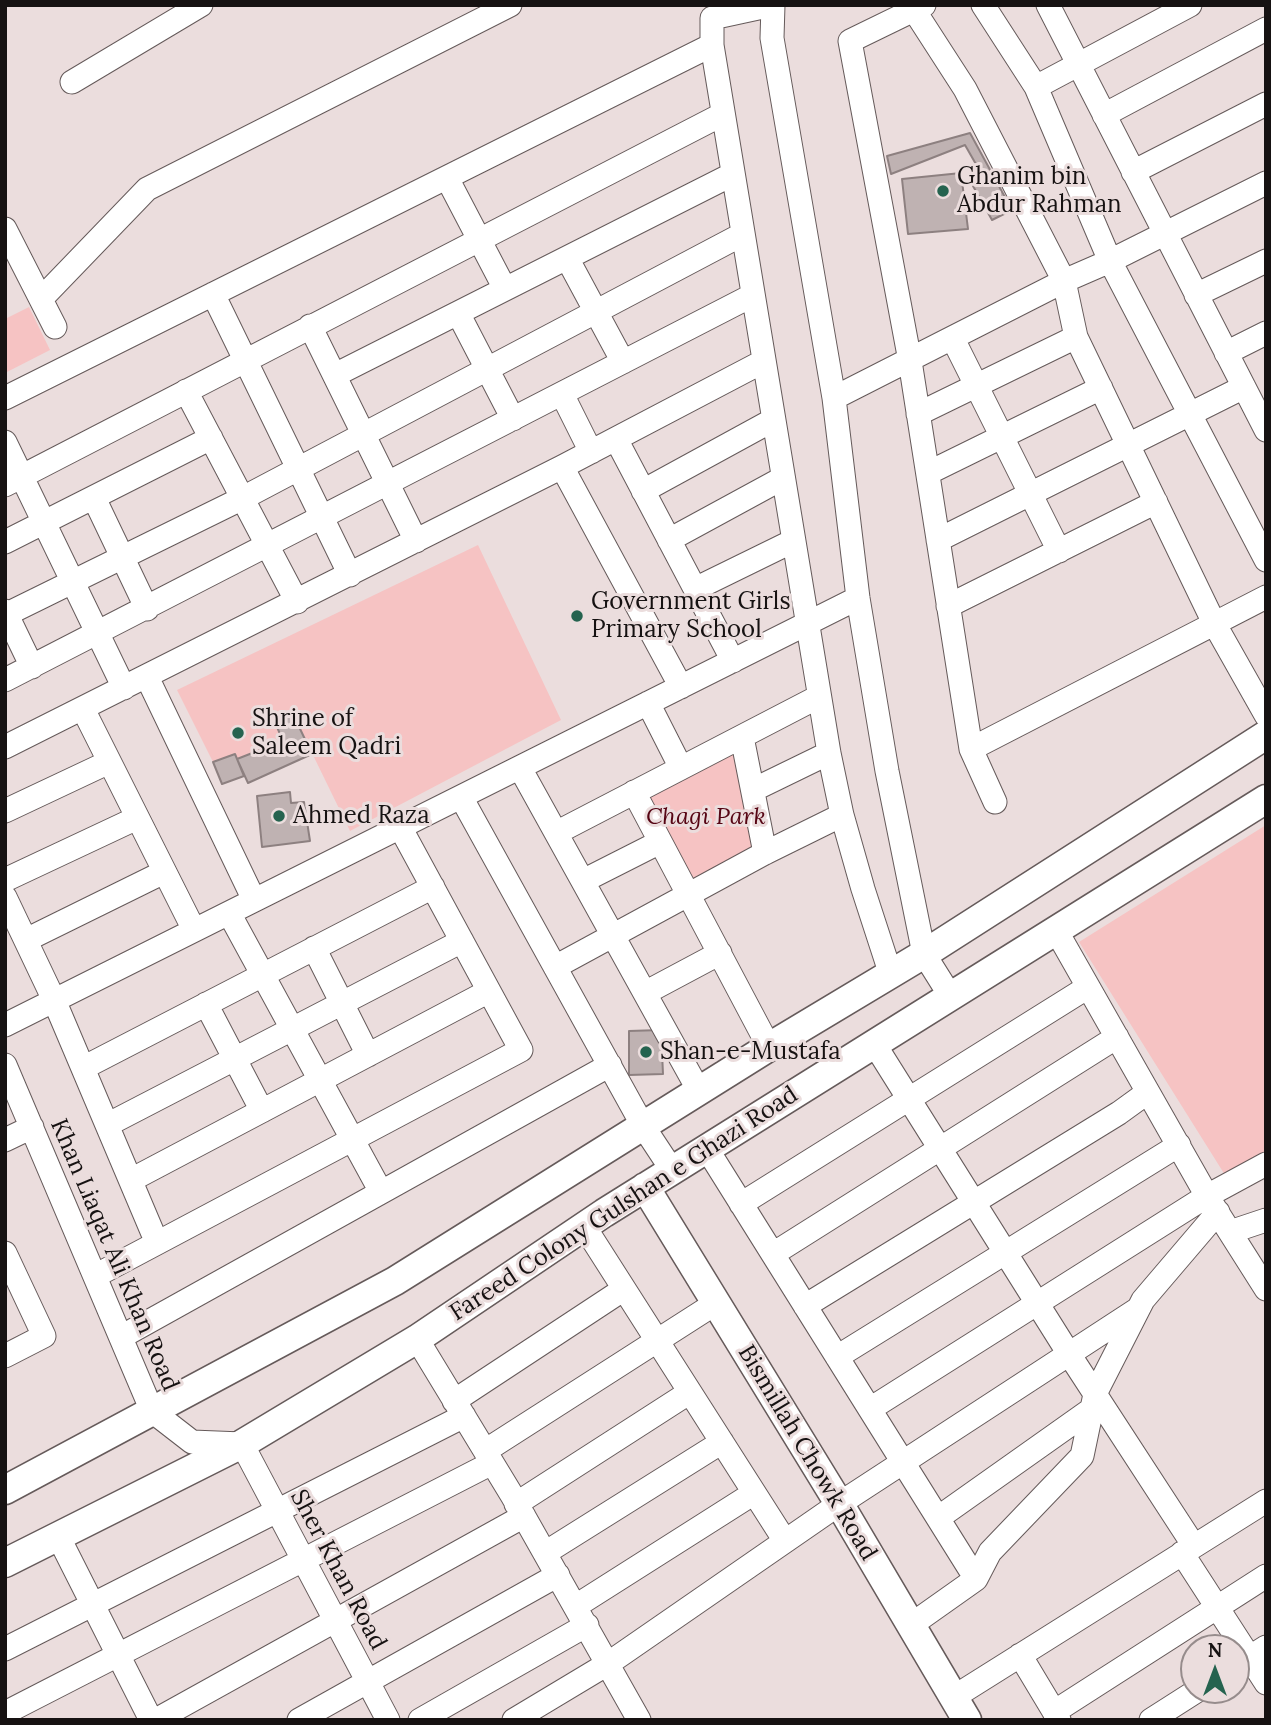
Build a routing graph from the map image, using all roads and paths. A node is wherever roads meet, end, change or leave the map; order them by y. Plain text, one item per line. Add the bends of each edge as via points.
1 (201, 5) edge
2 (510, 5) edge
3 (773, 5) edge
4 (983, 5) edge
5 (1048, 5) edge
6 (1190, 5) edge
7 (919, 8) edge
8 (1266, 29) edge
9 (712, 45) junction
10 (1078, 64) junction
11 (72, 82) dead end
12 (1036, 87) junction
13 (1266, 104) edge
14 (723, 114) junction
15 (1104, 115) junction
16 (1133, 173) junction
17 (733, 174) junction
18 (447, 178) junction
19 (1266, 183) edge
20 (5, 229) edge
21 (743, 234) junction
22 (1164, 234) junction
23 (479, 240) junction
24 (567, 258) junction
25 (1110, 261) junction
26 (1266, 261) edge
27 (1064, 281) junction
28 (505, 289) junction
29 (213, 294) junction
30 (753, 295) junction
31 (1196, 295) junction
32 (41, 299) junction
33 (596, 312) junction
34 (458, 313) junction
35 (310, 326) junction
36 (55, 327) dead end
37 (1266, 333) edge
38 (1076, 337) junction
39 (953, 339) junction
40 (1226, 353) junction
41 (246, 360) junction
42 (910, 360) junction
43 (764, 361) junction
44 (623, 362) junction
45 (487, 369) junction
46 (335, 376) junction
47 (976, 386) junction
48 (1101, 388) junction
49 (186, 391) junction
50 (562, 394) junction
51 (1254, 397) edge
52 (5, 398) edge
53 (834, 398) junction
54 (918, 414) junction
55 (1190, 414) junction
56 (513, 419) junction
57 (773, 420) junction
58 (1266, 430) edge
59 (364, 434) junction
60 (1002, 437) junction
61 (211, 438) junction
62 (616, 439) junction
63 (5, 442) edge
64 (1128, 445) junction
65 (591, 452) junction
66 (562, 467) junction
67 (298, 469) junction
68 (928, 473) junction
69 (783, 478) junction
70 (14, 481) edge
71 (389, 483) junction
72 (643, 491) junction
73 (1030, 494) junction
74 (94, 498) junction
75 (243, 498) junction
76 (1156, 502) junction
77 (322, 518) junction
78 (44, 523) junction
79 (669, 540) junction
80 (938, 540) junction
81 (416, 541) junction
82 (793, 541) junction
83 (5, 542) edge
84 (268, 546) junction
85 (1059, 551) junction
86 (122, 558) junction
87 (1266, 561) edge
88 (350, 575) junction
89 (73, 582) junction
90 (695, 589) junction
91 (1266, 597) edge
92 (858, 598) junction
93 (297, 601) junction
94 (948, 606) junction
95 (147, 609) junction
96 (6, 613) edge
97 (1214, 623) junction
98 (807, 624) junction
99 (98, 634) junction
100 (733, 661) junction
101 (32, 667) junction
102 (147, 677) junction
103 (5, 680) edge
104 (681, 687) junction
105 (124, 688) junction
106 (818, 697) junction
107 (648, 703) junction
108 (83, 709) junction
109 (1266, 715) edge
110 (1266, 735) edge
111 (742, 737) junction
112 (5, 747) edge
113 (971, 749) junction
114 (828, 753) junction
115 (109, 762) junction
116 (520, 768) junction
117 (681, 768) junction
118 (753, 790) junction
119 (634, 792) junction
120 (461, 797) junction
121 (1266, 799) edge
122 (995, 802) dead end
123 (5, 811) edge
124 (842, 815) junction
125 (137, 818) junction
126 (400, 827) junction
127 (556, 833) junction
128 (660, 842) junction
129 (765, 853) junction
130 (164, 872) junction
131 (5, 880) edge
132 (583, 881) junction
133 (433, 887) junction
134 (689, 895) junction
135 (5, 897) edge
136 (254, 900) junction
137 (229, 913) junction
138 (194, 930) junction
139 (1057, 932) junction
140 (613, 936) junction
141 (26, 940) junction
142 (462, 941) junction
143 (314, 948) junction
144 (720, 953) junction
145 (924, 954) junction
146 (555, 967) junction
147 (890, 972) junction
148 (263, 975) junction
149 (1088, 988) junction
150 (489, 991) junction
151 (645, 993) junction
152 (951, 997) junction
153 (54, 1000) junction
154 (342, 1003) junction
155 (206, 1004) junction
156 (5, 1025) edge
157 (293, 1029) junction
158 (1117, 1037) junction
159 (875, 1045) junction
160 (769, 1047) junction
161 (368, 1055) junction
162 (235, 1059) junction
163 (5, 1065) edge
164 (610, 1065) junction
165 (83, 1068) junction
166 (320, 1080) junction
167 (699, 1091) junction
168 (1148, 1092) junction
169 (909, 1099) junction
170 (262, 1111) junction
171 (107, 1125) junction
172 (643, 1126) junction
173 (32, 1127) junction
174 (352, 1139) junction
175 (5, 1140) edge
176 (1179, 1145) junction
177 (707, 1149) junction
178 (940, 1149) junction
179 (1266, 1164) edge
180 (672, 1170) junction
181 (131, 1180) junction
182 (645, 1187) junction
183 (381, 1192) junction
184 (974, 1202) junction
185 (741, 1204) junction
186 (1212, 1204) junction
187 (1266, 1220) edge
188 (584, 1226) junction
189 (1230, 1232) junction
190 (157, 1242) junction
191 (5, 1253) edge
192 (1005, 1253) junction
193 (773, 1254) junction
194 (95, 1276) junction
195 (12, 1287) edge
196 (624, 1289) junction
197 (1266, 1289) edge
198 (716, 1303) junction
199 (1037, 1303) junction
200 (805, 1306) junction
201 (1138, 1309) junction
202 (121, 1337) junction
203 (417, 1339) junction
204 (657, 1341) junction
205 (1069, 1354) junction
206 (5, 1356) edge
207 (837, 1357) junction
208 (690, 1392) junction
209 (1093, 1401) junction
210 (459, 1408) junction
211 (870, 1409) junction
212 (152, 1411) junction
213 (722, 1442) junction
214 (242, 1444) junction
215 (489, 1457) junction
216 (903, 1462) junction
217 (5, 1490) edge
218 (754, 1493) junction
219 (1266, 1501) edge
220 (839, 1504) junction
221 (520, 1510) junction
222 (277, 1511) junction
223 (938, 1518) junction
224 (58, 1536) junction
225 (785, 1541) junction
226 (1188, 1550) junction
227 (545, 1553) junction
228 (303, 1561) junction
229 (5, 1563) edge
230 (558, 1575) junction
231 (1266, 1576) edge
232 (976, 1578) junction
233 (93, 1605) junction
234 (1217, 1607) junction
235 (581, 1616) junction
236 (335, 1620) junction
237 (911, 1625) junction
238 (1235, 1634) edge
239 (5, 1649) edge
240 (118, 1655) junction
241 (1020, 1655) junction
242 (1250, 1656) edge
243 (609, 1663) junction
244 (368, 1681) junction
245 (1266, 1683) edge
246 (1180, 1701) edge
247 (961, 1708) edge
248 (5, 1713) edge
249 (1057, 1716) edge
250 (154, 1720) edge
251 (299, 1720) edge
252 (388, 1720) edge
253 (420, 1720) edge
254 (514, 1720) edge
255 (639, 1720) edge
256 (1151, 1720) edge

1 - 11 street
2 - 32 street via 147,189
3 - 9 street via 712,18
3 - 53 street via 772,38
4 - 12 street
5 - 10 street
6 - 10 street
7 - 27 street
7 - 42 street via 850,41
8 - 15 street
9 - 14 street
9 - 18 street
10 - 12 street
10 - 15 street
12 - 25 street
13 - 16 street
14 - 17 street
14 - 23 street
15 - 16 street
16 - 22 street
17 - 21 street
17 - 24 street
18 - 23 street
18 - 29 street
19 - 22 street
20 - 32 street
21 - 30 street
21 - 33 street
22 - 25 street
22 - 31 street
23 - 28 street
23 - 35 street
24 - 28 street
24 - 33 street
25 - 27 street
25 - 55 street
26 - 31 street
27 - 38 street
27 - 39 street
28 - 34 street
29 - 41 street
29 - 52 street
30 - 43 street
30 - 44 street
31 - 40 street
32 - 36 street
33 - 44 street
33 - 45 street
34 - 45 street
34 - 46 street
35 - 41 street
35 - 46 street
37 - 40 street
38 - 47 street
38 - 48 street
39 - 42 street
39 - 47 street
40 - 51 street
41 - 49 street
41 - 67 street
42 - 53 street
42 - 54 street
43 - 57 street
43 - 62 street
44 - 50 street
45 - 56 street
45 - 59 street
46 - 59 street
47 - 54 street
47 - 60 street
48 - 60 street
48 - 64 street
49 - 61 street
49 - 70 street
50 - 56 street
50 - 65 street
51 - 55 street
51 - 58 street
53 - 92 street
54 - 68 street
55 - 64 street
55 - 87 street
56 - 71 street
57 - 69 street
57 - 72 street
59 - 67 street
59 - 71 street
60 - 68 street
60 - 73 street
61 - 74 street
61 - 75 street
62 - 65 street
62 - 72 street
63 - 70 street
64 - 73 street
64 - 76 street
65 - 66 street
66 - 81 street
66 - 104 street
67 - 75 street
67 - 77 street
68 - 80 street
69 - 79 street
69 - 82 street
70 - 78 street
71 - 77 street
71 - 81 street
72 - 79 street
73 - 80 street
73 - 85 street
74 - 78 street
74 - 86 street
75 - 84 street
75 - 86 street
76 - 85 street
76 - 97 street
77 - 84 street
77 - 88 street
78 - 83 street
78 - 89 street
79 - 90 street
80 - 94 street
81 - 88 street
82 - 90 street
82 - 98 street
84 - 93 street
84 - 95 street
85 - 94 street
86 - 89 street
86 - 95 street
88 - 93 street
89 - 96 street
89 - 99 street
90 - 100 street
91 - 97 street
92 - 98 street
92 - 145 street
93 - 102 street
94 - 113 street
95 - 99 street
96 - 101 street
97 - 109 street
97 - 113 street
98 - 100 street
98 - 106 street
99 - 101 street
99 - 105 street
100 - 104 street
101 - 103 street
102 - 105 street
102 - 136 street
104 - 107 street
105 - 108 street
106 - 111 street
106 - 114 street
107 - 116 street
107 - 117 street
108 - 112 street
108 - 115 street
110 - 145 main road
111 - 117 street
111 - 118 street
113 - 122 street
114 - 118 street
114 - 124 street
115 - 123 street
115 - 125 street
116 - 120 street
116 - 127 street
117 - 119 street
118 - 129 street
119 - 127 street
119 - 128 street
120 - 126 street
120 - 146 street
121 - 139 main road, Fareed Colony Gulshan e Ghazi Road
124 - 129 street
124 - 147 street
125 - 130 street
125 - 131 street
126 - 133 street
126 - 136 street
127 - 132 street
128 - 132 street
128 - 134 street
129 - 134 street
130 - 138 street
130 - 141 street
132 - 140 street
133 - 142 street
133 - 143 street
134 - 140 street
134 - 144 street
135 - 141 street
136 - 137 street
137 - 138 street
137 - 148 street
138 - 153 street
139 - 149 street
139 - 152 main road, Fareed Colony Gulshan e Ghazi Road
140 - 146 street
140 - 151 street
141 - 153 street
142 - 150 street
142 - 154 street
143 - 148 street
143 - 154 street
144 - 151 street
144 - 160 street
145 - 147 main road
145 - 152 street
146 - 164 street
147 - 160 main road
148 - 155 street
148 - 157 street
149 - 158 street
149 - 169 street
150 - 161 street
150 - 174 street via 522,1050
151 - 167 street
152 - 159 main road, Fareed Colony Gulshan e Ghazi Road
153 - 156 street
153 - 165 street
154 - 157 street
154 - 161 street
155 - 162 street
155 - 165 street
157 - 162 street
157 - 166 street
158 - 168 street
158 - 178 street
159 - 169 street
159 - 177 main road, Fareed Colony Gulshan e Ghazi Road
160 - 167 main road
161 - 166 street
162 - 170 street
162 - 171 street
163 - 173 street, Khan Liaqat Ali Khan Road
164 - 172 street
164 - 183 street
165 - 171 street
166 - 170 street
166 - 174 street
167 - 172 main road
168 - 176 street
168 - 184 street
169 - 178 street
169 - 185 street
170 - 181 street
171 - 181 street
172 - 180 street
172 - 212 main road via 396,1281
173 - 175 street
173 - 194 street, Khan Liaqat Ali Khan Road
174 - 183 street
174 - 190 street
176 - 186 street
176 - 192 street
177 - 180 main road, Fareed Colony Gulshan e Ghazi Road
177 - 185 street
178 - 184 street
178 - 193 street
179 - 186 street
180 - 182 main road, Fareed Colony Gulshan e Ghazi Road
181 - 190 street
182 - 188 main road, Fareed Colony Gulshan e Ghazi Road
182 - 198 main road, Bismillah Chowk Road
183 - 202 street
184 - 192 street
184 - 200 street
185 - 193 street
186 - 189 street
186 - 199 street
186 - 201 street
187 - 189 street
188 - 196 street
188 - 203 main road, Fareed Colony Gulshan e Ghazi Road
189 - 197 street
190 - 194 street
191 - 195 street
192 - 199 street
192 - 207 street
193 - 200 street
194 - 202 street, Khan Liaqat Ali Khan Road
195 - 206 street via 44,1336
196 - 204 street
196 - 210 street
198 - 204 street
198 - 220 main road, Bismillah Chowk Road
199 - 205 street
199 - 211 street
200 - 207 street
201 - 205 street
201 - 209 street
202 - 212 street, Khan Liaqat Ali Khan Road
203 - 210 street
203 - 214 main road, Fareed Colony Gulshan e Ghazi Road
204 - 208 street
204 - 215 street
205 - 209 street
205 - 216 street
207 - 211 street
208 - 213 street
208 - 221 street
209 - 223 street
209 - 226 street
209 - 232 street via 1082,1456 990,1552
210 - 215 street
210 - 222 street
211 - 216 street
212 - 214 street, Khan Liaqat Ali Khan Road via 192,1442
212 - 217 main road
213 - 218 street
213 - 227 street
214 - 222 street, Sher Khan Road
214 - 224 main road, Fareed Colony Gulshan e Ghazi Road
215 - 221 street
215 - 228 street
216 - 220 street
216 - 223 street
218 - 225 street
218 - 235 street
219 - 226 street
220 - 225 street
220 - 237 main road, Bismillah Chowk Road
221 - 227 street
221 - 236 street
222 - 228 street, Sher Khan Road
222 - 233 street
223 - 232 street
224 - 229 main road, Fareed Colony Gulshan e Ghazi Road
224 - 233 street
225 - 243 street
226 - 234 street
226 - 241 street
227 - 230 street
228 - 236 street, Sher Khan Road
228 - 240 street
230 - 235 street
230 - 244 street
231 - 234 street
232 - 237 street
233 - 239 street
233 - 240 street
234 - 238 street
234 - 249 street
235 - 243 street
235 - 253 street
236 - 244 street, Sher Khan Road
236 - 250 street
237 - 247 main road, Bismillah Chowk Road
240 - 248 street
240 - 250 street
241 - 247 street
241 - 249 street
242 - 245 street
243 - 254 street
243 - 255 street
244 - 251 street
244 - 252 street, Sher Khan Road
246 - 256 street

